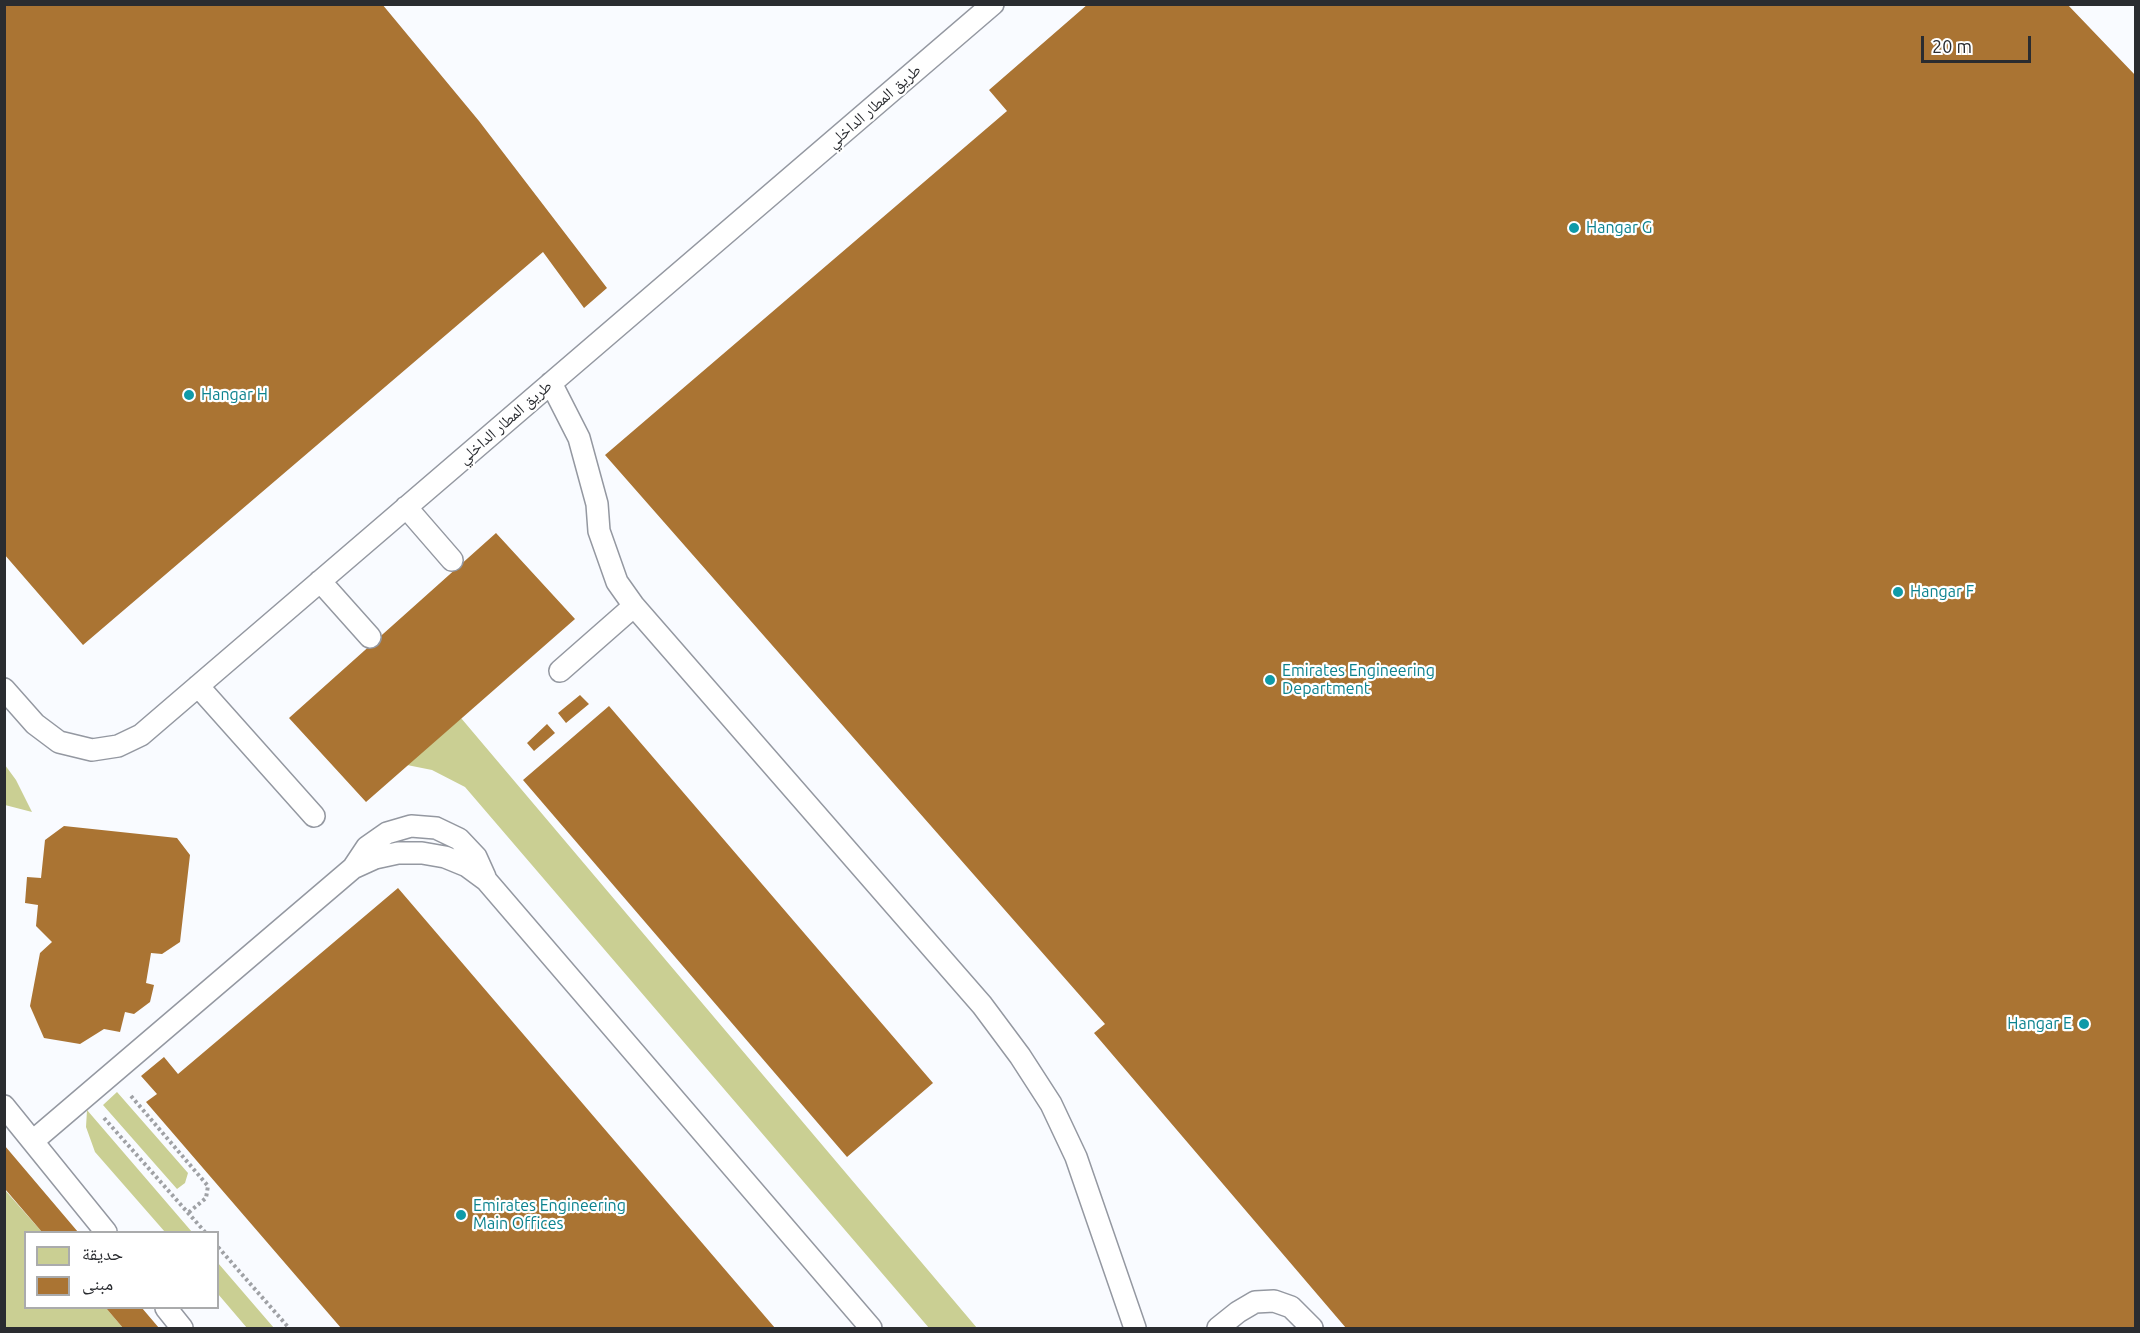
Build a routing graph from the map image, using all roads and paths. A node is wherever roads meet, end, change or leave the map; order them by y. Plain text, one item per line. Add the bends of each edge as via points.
1 (993, 4) edge
2 (551, 383) junction
3 (406, 507) junction
4 (452, 560) dead end
5 (320, 581) junction
6 (634, 606) junction
7 (370, 637) dead end
8 (560, 671) dead end
9 (198, 686) junction
10 (4, 689) edge
11 (314, 816) dead end
12 (112, 1074) junction
13 (85, 1096) junction
14 (4, 1106) edge
15 (33, 1142) junction
16 (188, 1214) junction
17 (104, 1231) edge
18 (203, 1231) edge
19 (219, 1248) edge
20 (167, 1309) edge
21 (182, 1329) edge
22 (289, 1329) edge
23 (871, 1329) edge
24 (1135, 1329) edge
25 (1218, 1329) edge
26 (1312, 1329) edge

1 - 2 lane, طريق المطار الداخلي
2 - 3 lane, طريق المطار الداخلي
2 - 6 lane via 579,438 607,559
3 - 4 lane
3 - 5 lane, طريق المطار الداخلي
5 - 7 lane
5 - 9 lane, طريق المطار الداخلي
6 - 8 lane
6 - 24 lane via 982,1005 1020,1056 1051,1104 1076,1156
9 - 10 lane, طريق المطار الداخلي via 141,735 118,746 92,750 59,742 35,724
9 - 11 lane
12 - 13 lane
12 - 16 path via 204,1178 208,1186 206,1198
12 - 23 lane via 353,867 367,847 387,833 411,826 436,828 459,839 476,857 486,880
13 - 15 lane
13 - 16 path
14 - 15 lane
15 - 17 lane
16 - 18 path
19 - 22 path
20 - 21 lane
25 - 26 lane via 1255,1302 1274,1301 1291,1307

